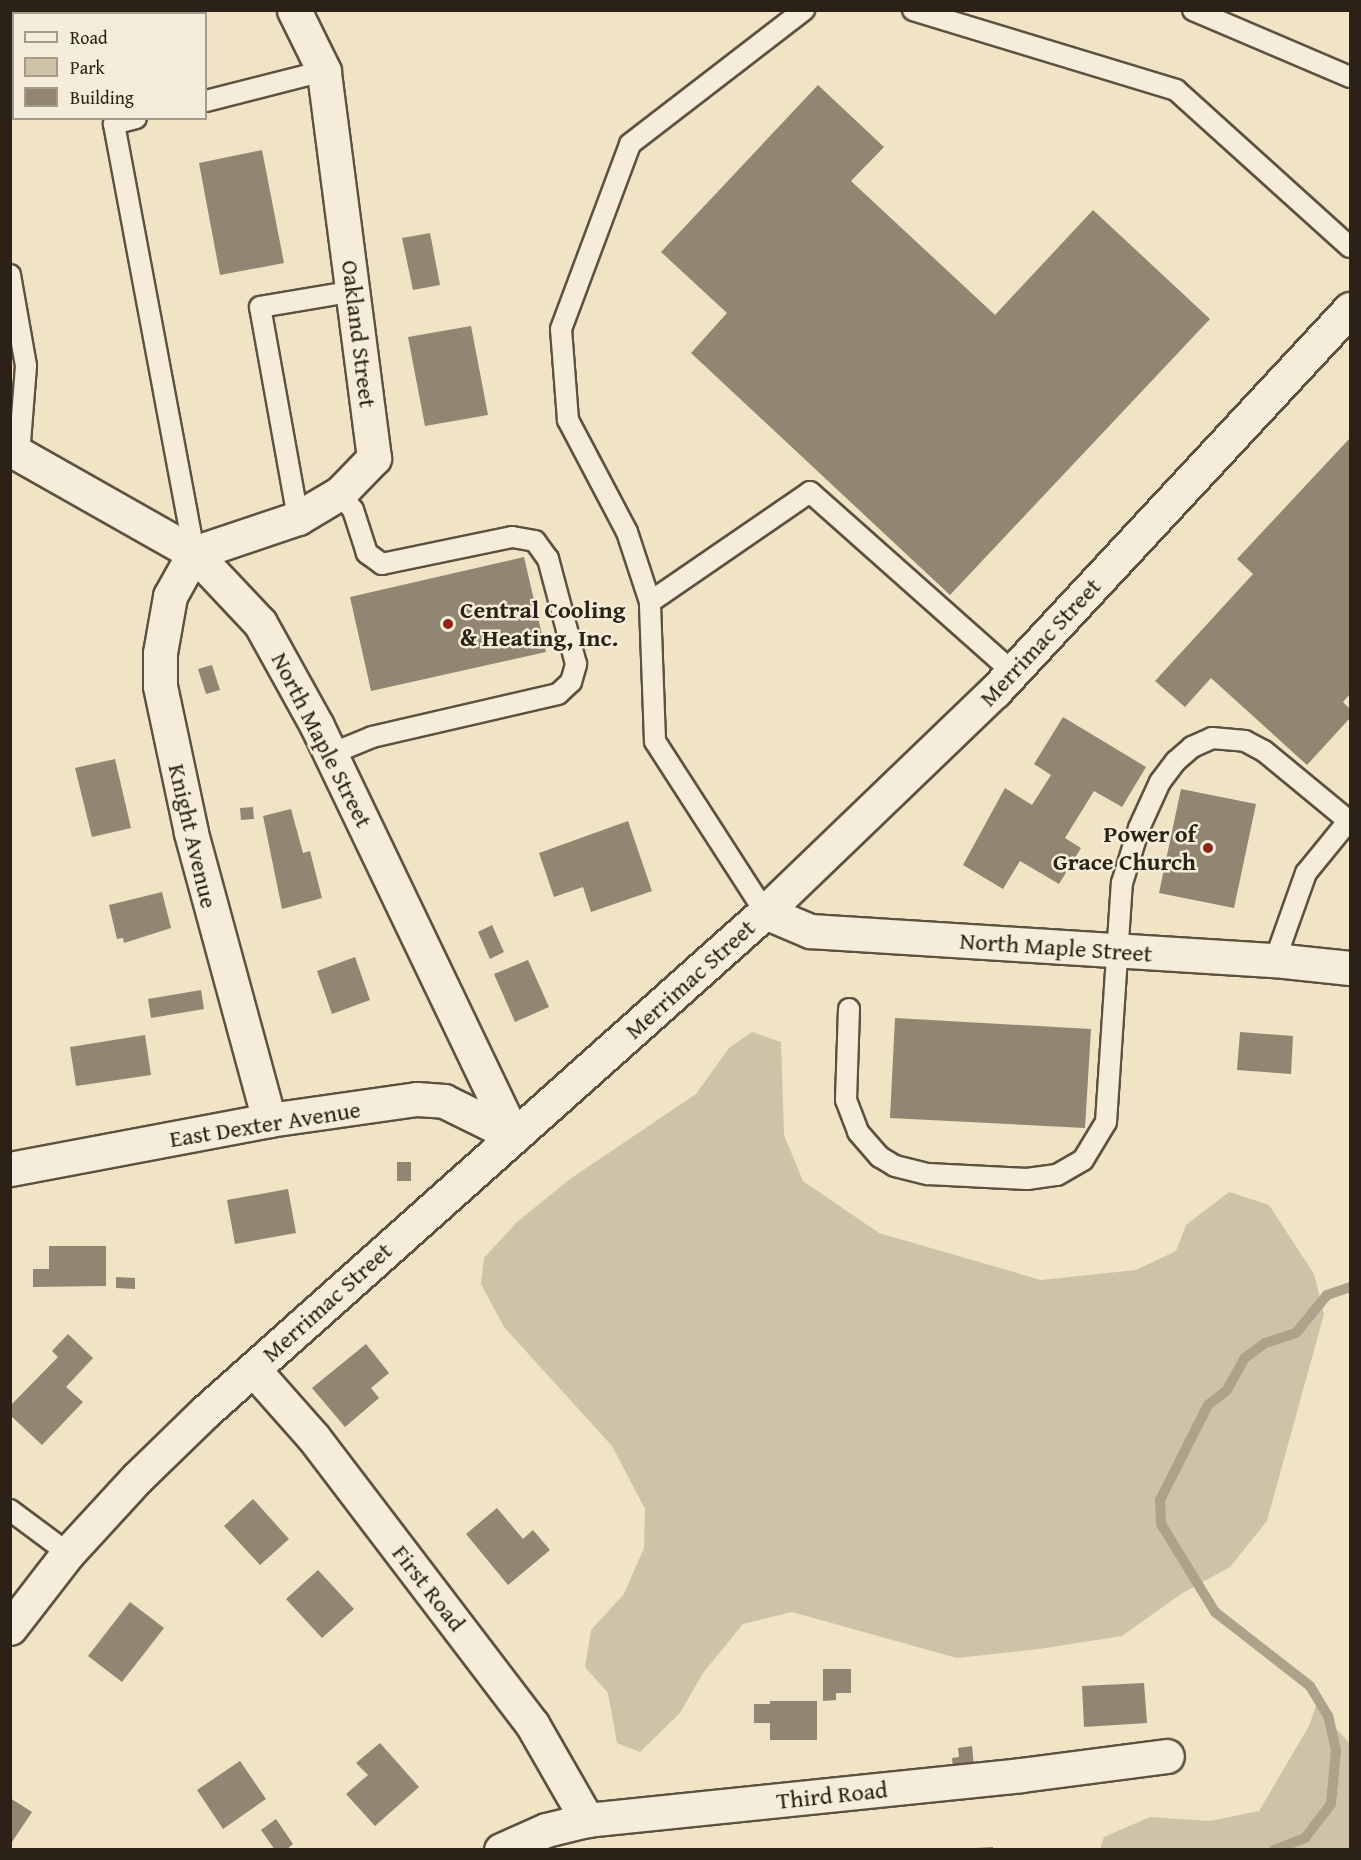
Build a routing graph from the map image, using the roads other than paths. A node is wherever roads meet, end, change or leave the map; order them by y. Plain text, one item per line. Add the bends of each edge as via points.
1 (294, 10) edge
2 (804, 10) edge
3 (913, 10) edge
4 (1193, 10) edge
5 (324, 71) junction
6 (1350, 77) edge
7 (207, 101) edge
8 (129, 120) edge
9 (1350, 247) edge
10 (10, 275) edge
11 (355, 291) junction
12 (1350, 309) edge
13 (15, 452) edge
14 (340, 493) junction
15 (298, 518) junction
16 (194, 553) junction
17 (650, 602) junction
18 (1013, 672) junction
19 (331, 754) junction
20 (1349, 820) edge
21 (765, 912) junction
22 (1116, 951) junction
23 (1275, 960) junction
24 (1350, 968) edge
25 (849, 1010) dead end
26 (269, 1120) junction
27 (513, 1135) junction
28 (10, 1169) edge
29 (253, 1369) junction
30 (10, 1510) edge
31 (68, 1553) junction
32 (10, 1628) edge
33 (1167, 1756) dead end
34 (587, 1820) junction
35 (501, 1850) edge

1 - 5 street, Oakland Street
2 - 17 lane via 630,144 561,329 568,420 627,532
3 - 9 lane via 1176,90
4 - 6 lane
5 - 7 lane
5 - 11 street, Oakland Street
8 - 16 lane via 114,124
10 - 13 lane via 26,366
11 - 14 street, Oakland Street via 374,458
11 - 15 lane via 260,307
12 - 18 street, Merrimac Street
13 - 16 street, North Maple Street
14 - 15 street, Oakland Street
14 - 19 lane via 353,510 367,553 382,564 512,537 535,541 548,559 576,664 571,682 558,694 372,737
15 - 16 street, Oakland Street
16 - 19 street, North Maple Street via 240,597 260,623
16 - 26 street, Knight Avenue via 170,596 160,653 160,686 190,832
17 - 18 lane via 810,492
17 - 21 lane via 655,741
18 - 21 street, Merrimac Street
19 - 27 street, North Maple Street
20 - 22 lane via 1255,745 1223,737 1192,747 1161,782 1139,828 1122,883
20 - 23 lane via 1306,873
21 - 22 street, North Maple Street via 810,931
21 - 27 street, Merrimac Street
22 - 23 street, North Maple Street
22 - 25 lane via 1106,1122 1083,1160 1042,1179 911,1171 880,1157 858,1132 846,1100
23 - 24 street, North Maple Street
26 - 27 street, East Dexter Avenue via 432,1099 470,1111
26 - 28 street, East Dexter Avenue
27 - 29 street, Merrimac Street
29 - 31 street, Merrimac Street via 136,1478
29 - 34 street, First Road via 314,1438 532,1724
30 - 31 lane
31 - 32 street, Merrimac Street
33 - 34 street, Third Road
34 - 35 street, Third Road via 546,1830

